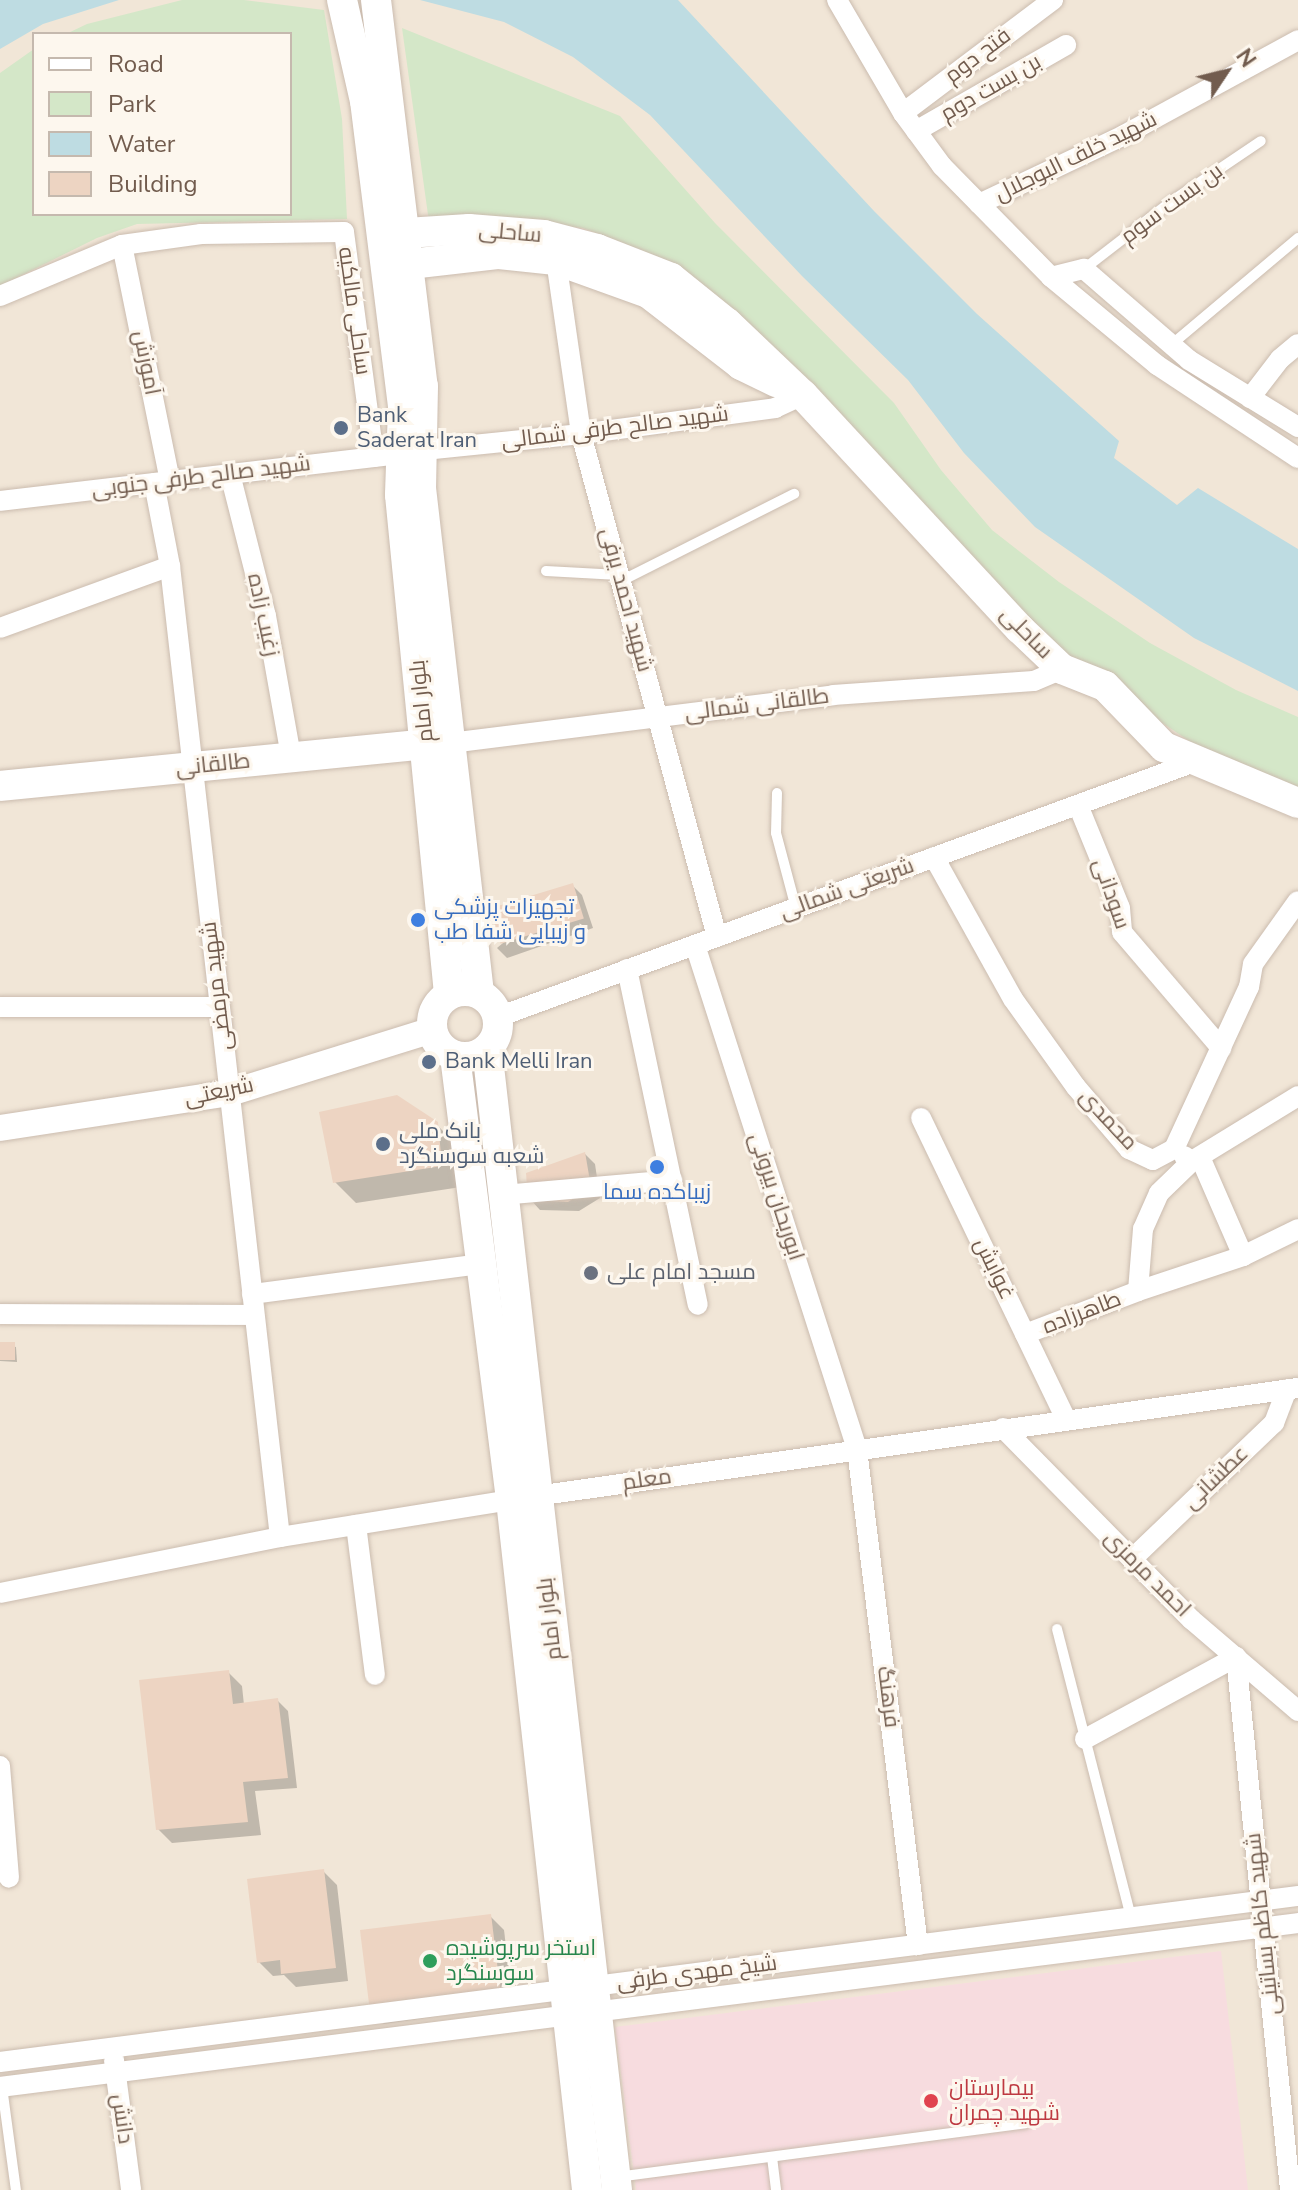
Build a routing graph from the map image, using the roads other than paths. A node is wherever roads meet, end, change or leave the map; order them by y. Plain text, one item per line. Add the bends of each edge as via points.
1 (342, 0) edge
2 (837, 0) edge
3 (1053, 0) edge
4 (378, 12) edge
5 (1298, 40) edge
6 (1066, 45) dead end
7 (903, 113) junction
8 (916, 131) junction
9 (1261, 141) dead end
10 (979, 204) junction
11 (406, 233) junction
12 (1298, 238) edge
13 (122, 245) junction
14 (556, 260) junction
15 (410, 264) junction
16 (1084, 269) junction
17 (1051, 277) junction
18 (0, 296) edge
19 (1298, 344) edge
20 (1171, 345) junction
21 (803, 395) junction
22 (1250, 398) junction
23 (1298, 427) edge
24 (581, 434) junction
25 (400, 454) junction
26 (1298, 458) edge
27 (230, 474) junction
28 (162, 482) junction
29 (794, 494) dead end
30 (0, 501) edge
31 (170, 566) junction
32 (546, 571) dead end
33 (620, 578) junction
34 (0, 628) edge
35 (1062, 669) junction
36 (658, 717) junction
37 (438, 743) junction
38 (291, 757) junction
39 (1197, 761) junction
40 (192, 767) junction
41 (0, 786) edge
42 (777, 793) dead end
43 (1298, 803) edge
44 (1078, 805) junction
45 (934, 857) junction
46 (1298, 901) edge
47 (796, 908) junction
48 (717, 937) junction
49 (695, 945) junction
50 (627, 969) junction
51 (464, 994) junction
52 (0, 1007) edge
53 (219, 1007) junction
54 (498, 1017) junction
55 (432, 1030) junction
56 (1221, 1048) junction
57 (487, 1049) junction
58 (455, 1056) junction
59 (230, 1093) junction
60 (1298, 1096) edge
61 (921, 1118) dead end
62 (0, 1128) edge
63 (1174, 1149) junction
64 (1196, 1159) junction
65 (672, 1180) junction
66 (502, 1195) junction
67 (1298, 1229) edge
68 (1243, 1256) junction
69 (481, 1264) junction
70 (1138, 1291) junction
71 (252, 1294) junction
72 (698, 1305) dead end
73 (0, 1314) edge
74 (254, 1315) junction
75 (1025, 1334) junction
76 (1292, 1388) edge
77 (1066, 1419) junction
78 (1003, 1428) junction
79 (857, 1449) junction
80 (524, 1498) junction
81 (356, 1525) junction
82 (280, 1537) junction
83 (1132, 1559) junction
84 (0, 1593) edge
85 (1057, 1629) dead end
86 (1236, 1657) junction
87 (375, 1675) dead end
88 (1298, 1711) edge
89 (1085, 1739) junction
90 (0, 1766) edge
91 (9, 1878) dead end
92 (1298, 1896) edge
93 (1260, 1902) junction
94 (1131, 1918) junction
95 (1298, 1923) edge
96 (1263, 1928) junction
97 (918, 1945) junction
98 (581, 2001) junction
99 (251, 2030) junction
100 (112, 2048) junction
101 (254, 2055) junction
102 (0, 2062) edge
103 (116, 2073) junction
104 (1, 2087) edge
105 (1025, 2123) dead end
106 (1291, 2137) edge
107 (772, 2157) junction
108 (616, 2184) edge
109 (16, 2190) edge
110 (131, 2190) edge
111 (587, 2190) edge
112 (776, 2190) edge
113 (1290, 2190) edge

1 - 25 main road, بلوار امام via 365,101 403,408
2 - 7 street
3 - 7 street, فتح دوم
4 - 11 main road
5 - 10 street, شهید خلف البوجلال via 1162,115
6 - 8 street, بن بست دوم
7 - 8 street
8 - 10 street
9 - 16 lane, بن بست سوم
10 - 17 street
11 - 15 main road
11 - 21 main road, ساحلی via 469,229 544,235 671,278
12 - 20 lane
13 - 18 street, ساحلی مالکیه
13 - 25 street, ساحلی مالکیه via 201,234 344,232
13 - 28 street, آموزش
14 - 15 main road, ساحلی via 499,254
14 - 21 main road, ساحلی via 648,293 741,365
14 - 24 street, شهید احمد یرفی
15 - 25 main road via 423,386
16 - 17 street
16 - 20 street
17 - 26 street via 1157,365
19 - 22 street
20 - 22 street
21 - 24 street, شهید صالح طرفی شمالی via 775,408
21 - 35 main road, ساحلی
22 - 23 street
24 - 25 street, شهید صالح طرفی شمالی
24 - 33 street, شهید احمد یرفی
25 - 27 street, شهید صالح طرفی جنوبی
25 - 37 main road, بلوار امام via 400,495
25 - 37 main road, بلوار امام via 421,488
27 - 28 street, شهید صالح طرفی جنوبی
27 - 38 street, زغیب زاده via 266,616
28 - 30 street, شهید صالح طرفی جنوبی
28 - 31 street, شهید مرمضی
29 - 33 lane
31 - 34 street
31 - 40 street, شهید مرمضی
32 - 33 lane
33 - 36 street, شهید احمد یرفی
35 - 36 street, طالقانی شمالی via 1034,681 833,695
35 - 39 main road, ساحلی via 1105,686 1164,747
36 - 37 street, طالقانی شمالی
36 - 48 street, شهید احمد یرفی
37 - 38 main road, طالقانی
37 - 51 main road, بلوار امام
38 - 40 main road, طالقانی
39 - 43 main road, ساحلی
39 - 44 street, شریعتی شمالی
40 - 41 main road, طالقانی
40 - 53 street, شهید مرمضی
42 - 47 lane via 776,833
44 - 45 street, شریعتی شمالی
44 - 56 street, سودانی via 1120,908 1122,932
45 - 47 street, شریعتی شمالی
45 - 63 street, محمدی via 1013,999 1076,1087 1129,1149 1153,1160
46 - 56 street, محمدی via 1253,964 1249,987
47 - 48 street, شریعتی شمالی
48 - 49 street, شریعتی شمالی
49 - 50 street, شریعتی شمالی
49 - 79 street, ابوریحان بیرونی
50 - 54 street, شریعتی شمالی
50 - 65 street
51 - 54 main road via 487,999
51 - 55 main road via 434,1010
52 - 53 street
53 - 59 street, شهید مرمضی
54 - 57 main road via 497,1034
55 - 58 main road via 440,1046
55 - 59 street, شریعتی
56 - 63 street, محمدی
57 - 58 main road
57 - 66 main road, بلوار امام
58 - 69 main road, بلوار امام
59 - 62 street, شریعتی
59 - 71 street, شهید مرمضی
60 - 64 street, طاهرزاده
61 - 75 street, غوابش
63 - 64 street
64 - 68 street
64 - 70 street, طاهرزاده via 1159,1193 1143,1229
65 - 66 street
65 - 72 street
66 - 80 main road, بلوار امام
67 - 68 street, طاهرزاده
68 - 70 street, طاهرزاده
69 - 71 street
69 - 80 main road, بلوار امام
70 - 75 street, طاهرزاده
71 - 74 street, شهید مرمضی
73 - 74 street
74 - 82 street, شهید مرمضی
75 - 77 street, غوابش
76 - 77 street, معلم
76 - 83 street, عطشانی via 1274,1423
77 - 78 street, معلم
78 - 79 street, معلم
78 - 83 street, احمد مرمزی
79 - 80 street, معلم
79 - 97 street, فرهنگ
80 - 81 street, معلم
80 - 98 main road, بلوار امام
81 - 82 street, معلم
81 - 87 street
82 - 84 street, معلم
83 - 86 street, احمد مرمزی
85 - 89 lane
86 - 88 street, احمد مرمزی
86 - 89 street
86 - 93 street, شهید کاظم بساتینی
89 - 94 lane
90 - 91 street
92 - 93 street, شیخ مهدی طرفی
93 - 94 street, شیخ مهدی طرفی
93 - 96 street, شهید کاظم بساتینی
94 - 97 street, شیخ مهدی طرفی
95 - 96 street, شیخ مهدی طرفی
96 - 98 street, شیخ مهدی طرفی
96 - 106 street, شهید کاظم بساتینی
97 - 98 street, شیخ مهدی طرفی
98 - 99 street, شیخ مهدی طرفی
98 - 101 street, شیخ مهدی طرفی
98 - 108 main road, بلوار امام
98 - 111 main road, بلوار امام
99 - 100 street, شیخ مهدی طرفی
99 - 101 street
100 - 102 street, شیخ مهدی طرفی
100 - 103 street, دانش
101 - 103 street, شیخ مهدی طرفی
103 - 104 street, شیخ مهدی طرفی
103 - 110 street, دانش
104 - 109 lane
105 - 107 lane
106 - 113 street, شهید کاظم بساتینی
107 - 108 lane
107 - 112 lane

